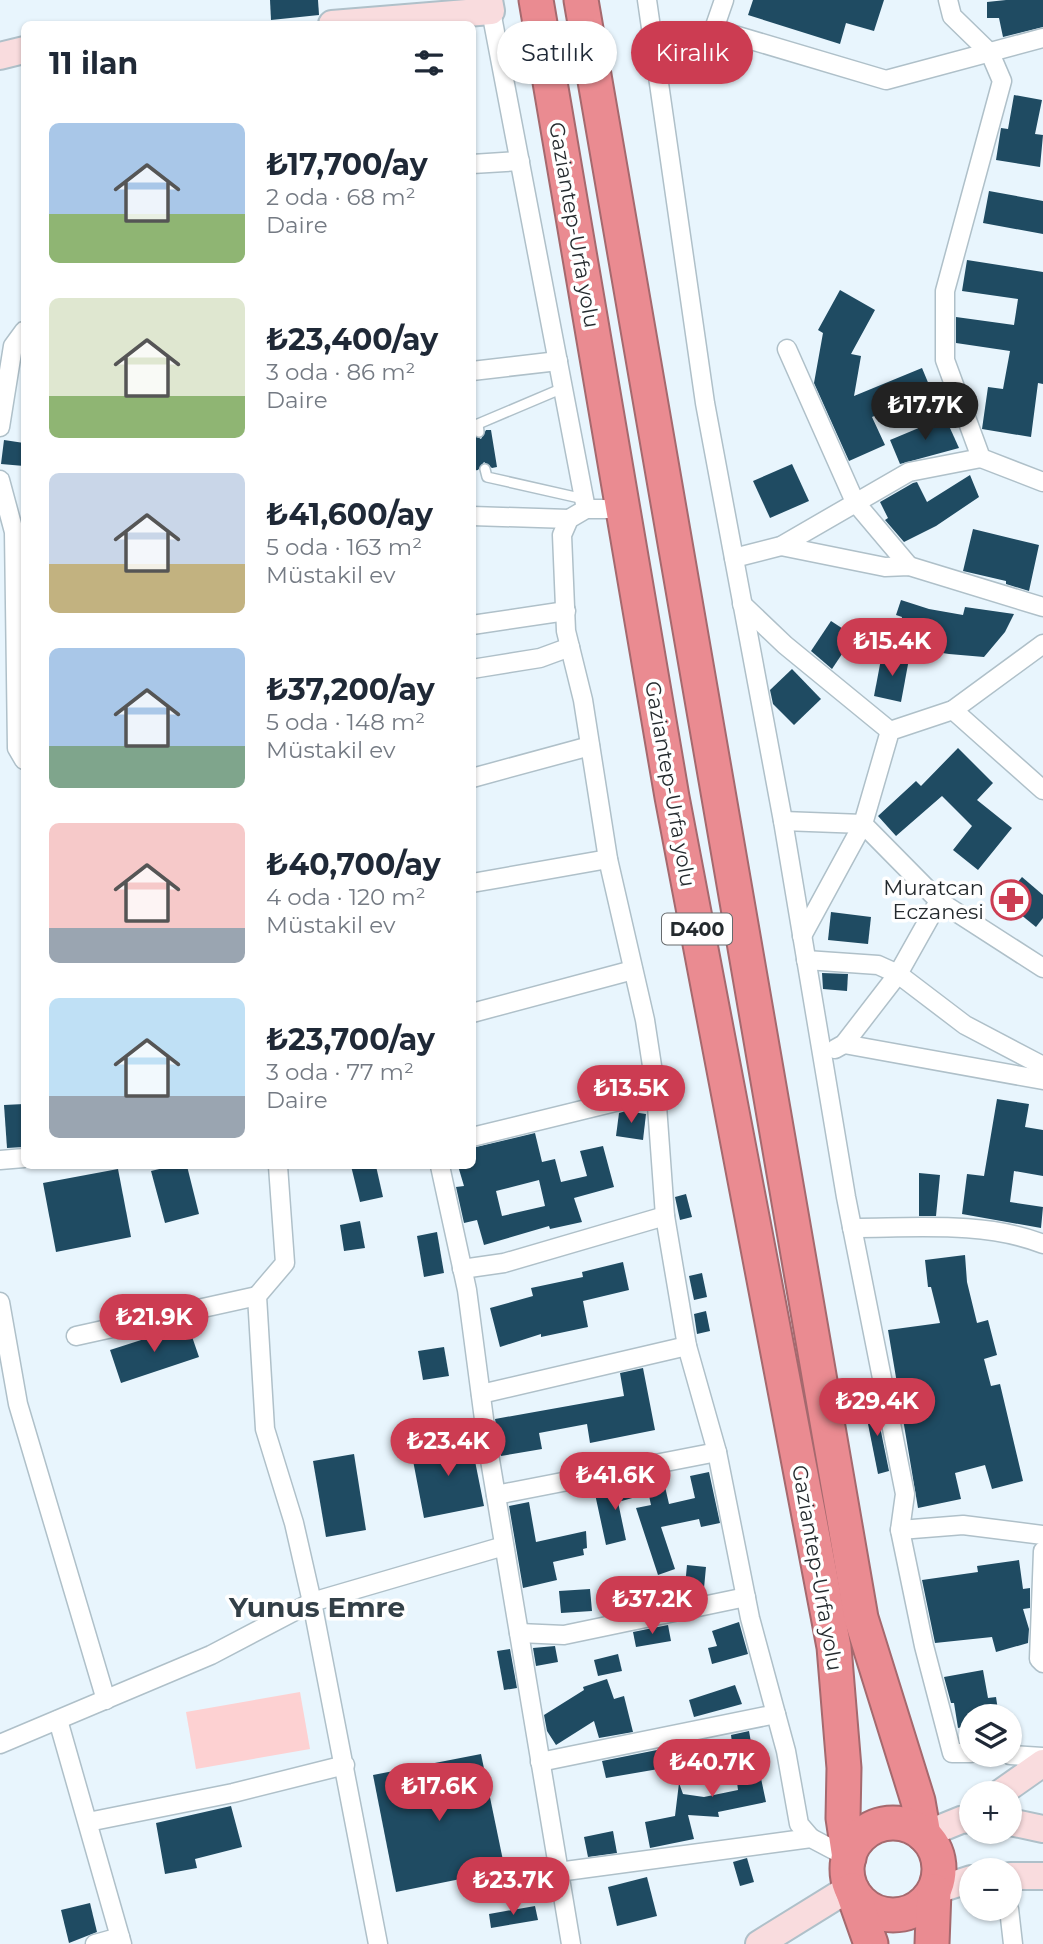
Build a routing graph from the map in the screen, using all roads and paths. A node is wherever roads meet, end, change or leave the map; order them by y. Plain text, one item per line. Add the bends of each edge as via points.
1 (536, 0) edge
2 (581, 0) edge
3 (647, 0) edge
4 (724, 0) edge
5 (948, 0) edge
6 (490, 5) edge
7 (357, 21) edge
8 (1043, 38) edge
9 (21, 51) edge
10 (990, 53) junction
11 (0, 56) edge
12 (520, 161) junction
13 (476, 164) edge
14 (21, 334) edge
15 (7, 348) edge
16 (788, 349) dead end
17 (558, 361) junction
18 (476, 371) edge
19 (563, 388) junction
20 (0, 427) edge
21 (479, 432) dead end
22 (981, 458) junction
23 (485, 469) dead end
24 (0, 480) edge
25 (1043, 482) edge
26 (855, 502) junction
27 (585, 504) junction
28 (621, 509) junction
29 (476, 516) edge
30 (569, 519) junction
31 (20, 532) edge
32 (781, 547) junction
33 (734, 558) junction
34 (909, 566) junction
35 (742, 604) junction
36 (1043, 607) edge
37 (566, 611) junction
38 (476, 624) edge
39 (1043, 644) edge
40 (570, 647) junction
41 (476, 668) edge
42 (953, 710) junction
43 (890, 732) junction
44 (590, 746) junction
45 (21, 754) edge
46 (476, 777) edge
47 (1043, 790) edge
48 (783, 821) junction
49 (863, 824) junction
50 (608, 859) junction
51 (476, 882) edge
52 (939, 901) junction
53 (802, 936) junction
54 (806, 960) junction
55 (1043, 968) edge
56 (633, 970) junction
57 (898, 974) junction
58 (476, 1012) edge
59 (844, 1044) junction
60 (822, 1057) junction
61 (1043, 1066) edge
62 (1043, 1080) edge
63 (656, 1092) junction
64 (476, 1136) edge
65 (21, 1158) edge
66 (0, 1160) edge
67 (278, 1169) edge
68 (441, 1169) edge
69 (664, 1216) junction
70 (852, 1228) junction
71 (1043, 1244) edge
72 (463, 1269) junction
73 (257, 1296) junction
74 (0, 1302) edge
75 (76, 1336) dead end
76 (687, 1346) junction
77 (481, 1394) junction
78 (717, 1452) junction
79 (496, 1495) junction
80 (900, 1530) junction
81 (1043, 1535) edge
82 (504, 1546) junction
83 (1043, 1551) edge
84 (746, 1597) junction
85 (312, 1602) junction
86 (519, 1633) junction
87 (1043, 1663) edge
88 (106, 1700) junction
89 (776, 1714) junction
90 (58, 1720) junction
91 (0, 1744) edge
92 (959, 1753) edge
93 (1022, 1756) edge
94 (1043, 1757) edge
95 (540, 1762) junction
96 (1043, 1763) edge
97 (345, 1765) junction
98 (1017, 1781) edge
99 (959, 1821) edge
100 (88, 1822) junction
101 (1022, 1825) edge
102 (1043, 1829) edge
103 (924, 1835) junction
104 (811, 1839) junction
105 (558, 1872) junction
106 (850, 1872) junction
107 (1022, 1876) edge
108 (1043, 1876) edge
109 (959, 1883) edge
110 (934, 1891) junction
111 (1010, 1921) edge
112 (121, 1941) edge
113 (95, 1944) edge
114 (378, 1944) edge
115 (571, 1944) edge
116 (759, 1944) edge
117 (871, 1944) edge
118 (932, 1944) edge
119 (1013, 1944) edge

1 - 28 highway, Gaziantep-Urfa yolu / D400
2 - 103 highway, Gaziantep-Urfa yolu / D400 via 861,1618 918,1801
3 - 33 street via 705,403
4 - 10 street via 713,29 886,80
5 - 10 street via 953,16
6 - 7 street
6 - 12 street
8 - 10 street
9 - 11 street
10 - 22 street via 1002,81 945,291 945,360
12 - 13 street
12 - 17 street
14 - 15 street
15 - 20 street
16 - 26 street
17 - 18 street
17 - 19 street
19 - 21 lane via 478,425
19 - 27 street
22 - 25 street
22 - 26 street via 909,472
23 - 27 lane via 487,477
24 - 31 street
26 - 32 street
26 - 34 street
27 - 28 street
27 - 30 street
28 - 106 highway, Gaziantep-Urfa yolu / D400 via 834,1647
29 - 30 street
30 - 37 street via 562,535
31 - 45 street via 17,748
32 - 33 street
32 - 34 street via 885,567
33 - 35 street
34 - 36 street
35 - 43 street
35 - 48 street
37 - 38 street
37 - 40 street
39 - 42 street
40 - 41 street via 540,658
40 - 44 street
42 - 43 street
42 - 47 street
43 - 49 street
44 - 46 street
44 - 50 street
48 - 49 street
48 - 53 street
49 - 52 street
49 - 53 street
50 - 51 street
50 - 56 street
52 - 55 street
52 - 57 street
53 - 54 street
54 - 57 street via 878,965
54 - 60 street
56 - 58 street
56 - 63 street
57 - 59 street
57 - 61 street via 965,1025
59 - 60 street
59 - 62 street
60 - 70 street
63 - 64 street
63 - 69 street
65 - 66 street
67 - 73 street via 285,1263
68 - 72 street
69 - 72 street via 504,1263
69 - 76 street
70 - 71 street via 953,1227
70 - 80 street via 905,1494
72 - 77 street
73 - 75 street
73 - 85 street via 265,1429
74 - 88 street via 18,1404
76 - 77 street
76 - 78 street
77 - 79 street
78 - 79 street
78 - 84 street
79 - 82 street
80 - 81 street via 963,1525
80 - 92 street via 924,1646 953,1753
82 - 85 street
82 - 86 street
83 - 87 street via 1039,1659
84 - 86 street via 564,1635
84 - 89 street
85 - 88 street via 211,1655
85 - 97 street
86 - 95 street
88 - 90 street
89 - 95 street
89 - 104 street via 799,1824
90 - 91 street
90 - 100 street
93 - 94 street
95 - 105 street
96 - 98 street
97 - 100 street
97 - 114 street
99 - 103 street
100 - 112 street
101 - 102 street
103 - 106 highway via 896,1823 880,1825 861,1838
103 - 110 highway via 939,1863
104 - 105 street
104 - 106 street
105 - 115 street
106 - 110 highway via 870,1909 899,1915 919,1907
106 - 116 street
106 - 117 highway, Gaziantep-Urfa yolu
107 - 108 street
109 - 110 street
110 - 118 highway
111 - 119 street
112 - 113 street

